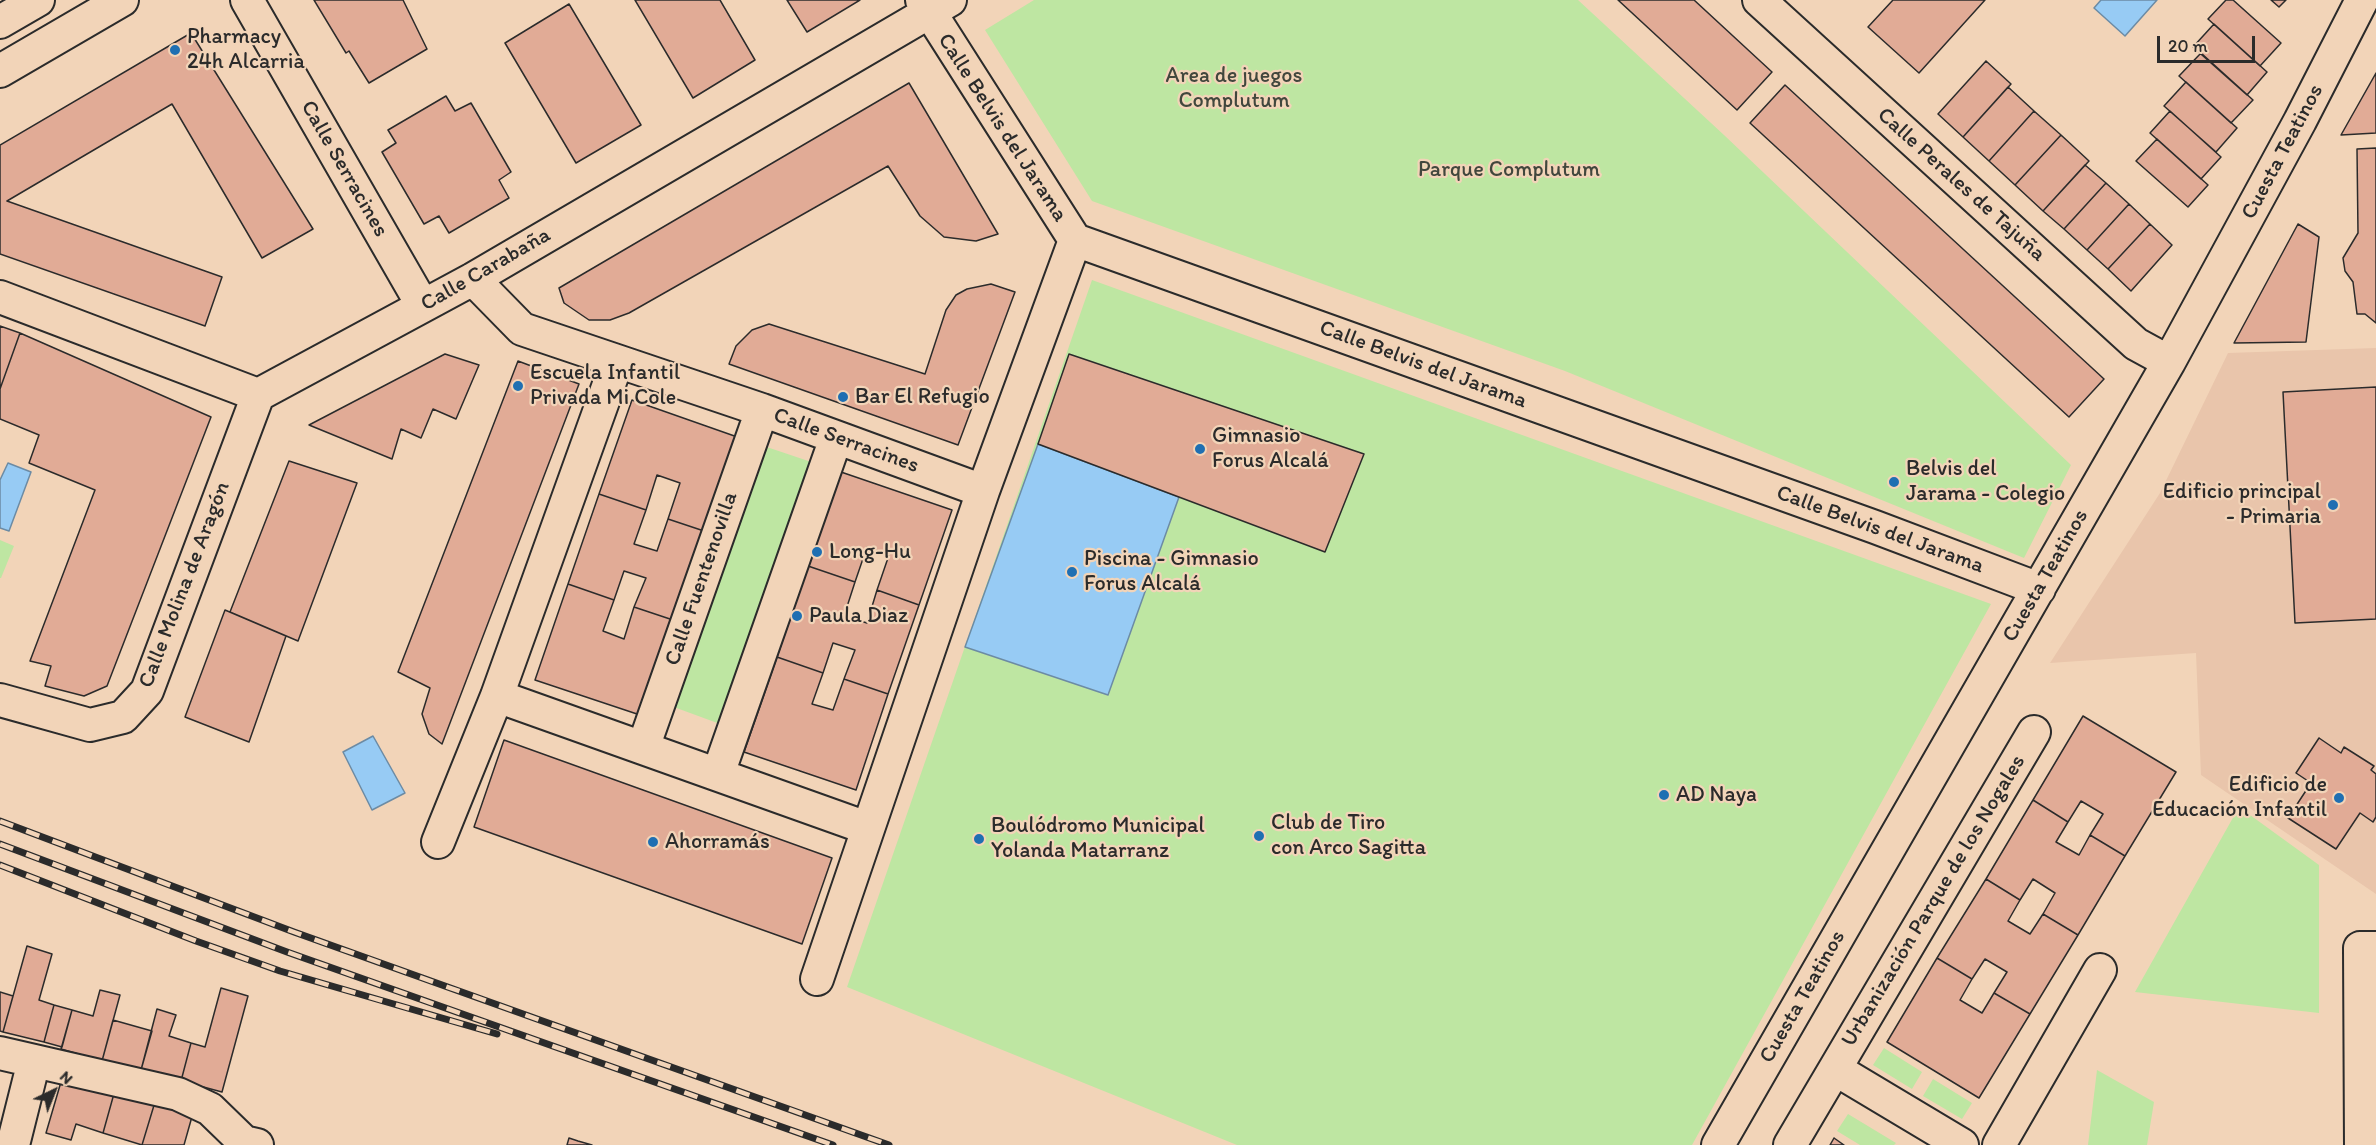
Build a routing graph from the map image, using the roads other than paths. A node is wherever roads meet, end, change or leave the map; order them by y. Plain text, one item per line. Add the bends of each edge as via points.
1 (39, 0) edge
2 (122, 0) edge
3 (247, 0) edge
4 (1759, 0) edge
5 (2362, 0) edge
6 (933, 4) edge
7 (0, 22) edge
8 (0, 72) edge
9 (1075, 240) junction
10 (473, 279) junction
11 (0, 297) edge
12 (423, 306) junction
13 (617, 362) junction
14 (2169, 362) junction
15 (258, 395) junction
16 (762, 410) junction
17 (836, 438) junction
18 (983, 492) junction
19 (2039, 589) junction
20 (497, 696) junction
21 (0, 700) edge
22 (2034, 732) dead end
23 (643, 748) junction
24 (718, 774) junction
25 (867, 828) junction
26 (438, 842) dead end
27 (2376, 948) edge
28 (2100, 970) dead end
29 (817, 979) dead end
30 (0, 1053) edge
31 (34, 1061) junction
32 (1835, 1070) junction
33 (13, 1145) edge
34 (256, 1145) edge
35 (1718, 1145) edge
36 (1790, 1145) edge
37 (1962, 1145) edge
38 (1999, 1145) edge
39 (2361, 1145) edge

1 - 7 street
2 - 8 street
3 - 12 street, Calle Serracines
4 - 14 street, Calle Perales de Tajuña via 2136,344
5 - 14 street, Cuesta Teatinos
6 - 9 street, Calle Belvis del Jarama
6 - 10 street, Calle Carabaña
9 - 18 street
9 - 19 street, Calle Belvis del Jarama
10 - 12 street, Calle Carabaña
10 - 13 street, Calle Serracines via 522,329
11 - 15 street
12 - 15 street, Calle Carabaña
13 - 16 street, Calle Serracines
13 - 20 street
14 - 19 street, Cuesta Teatinos
15 - 21 street, Calle Molina de Aragón via 147,692 123,717 90,725
16 - 17 street, Calle Serracines
16 - 23 street, Calle Fuentenovilla
17 - 18 street, Calle Serracines
17 - 24 street
18 - 25 street
19 - 35 street, Cuesta Teatinos
20 - 23 street
20 - 26 street
22 - 32 street, Urbanización Parque de los Nogales
23 - 24 street
24 - 25 street
25 - 29 street
27 - 39 street via 2360,948
28 - 38 street
30 - 31 street
31 - 33 street
31 - 34 street via 178,1094 210,1109 244,1142
32 - 36 street, Urbanización Parque de los Nogales
32 - 37 street, Urbanización Parque de los Nogales

